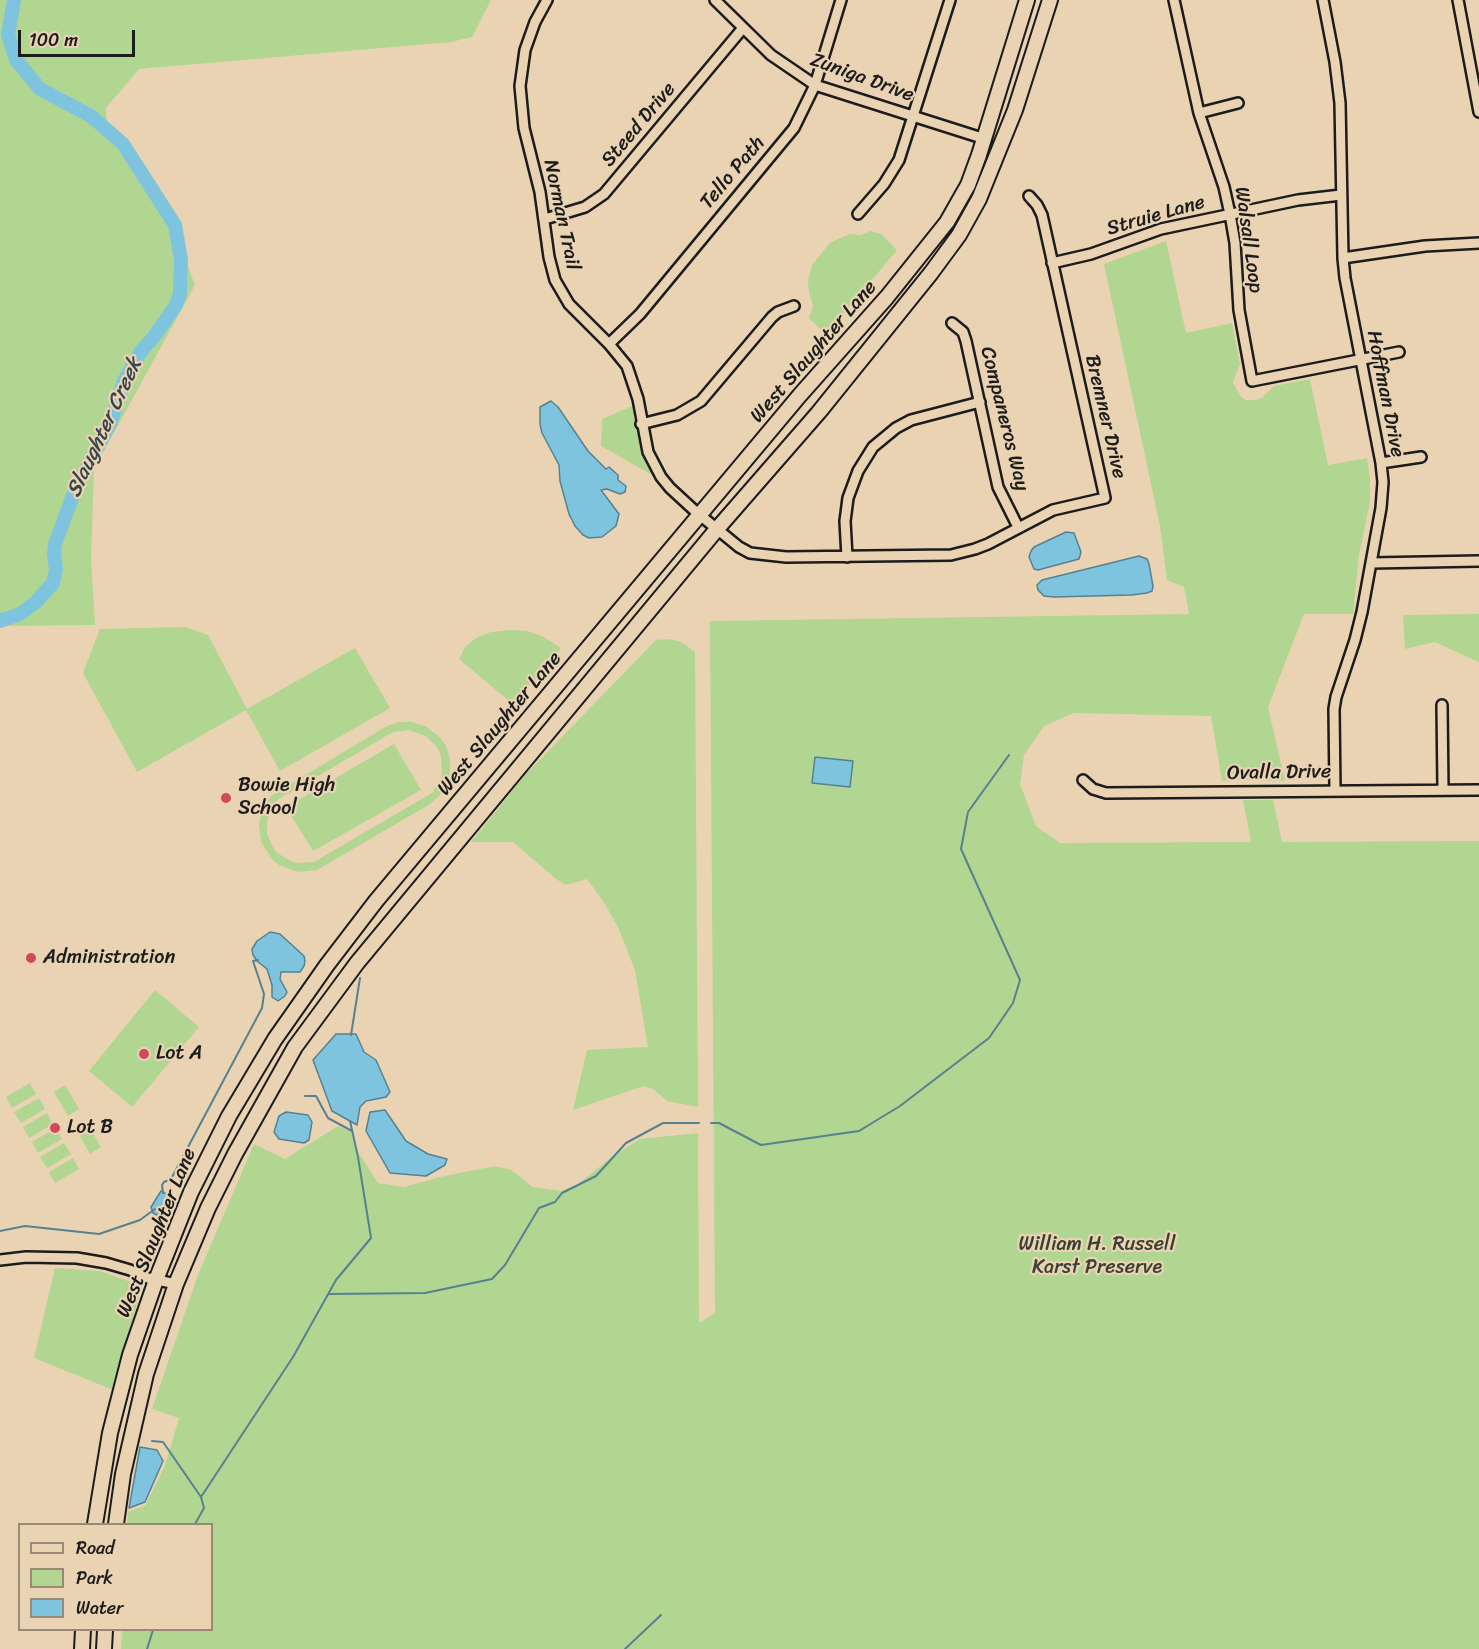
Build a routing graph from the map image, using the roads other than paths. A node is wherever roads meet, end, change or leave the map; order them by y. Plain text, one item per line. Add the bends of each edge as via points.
1 (547, 0) edge
2 (715, 0) edge
3 (841, 0) edge
4 (950, 0) edge
5 (1027, 0) edge
6 (1050, 0) edge
7 (1174, 0) edge
8 (1323, 0) edge
9 (1458, 0) edge
10 (743, 28) junction
11 (1479, 45) edge
12 (1467, 47) junction
13 (816, 85) junction
14 (1238, 103) dead end
15 (1479, 112) edge
16 (1199, 113) junction
17 (914, 116) junction
18 (985, 139) junction
19 (1341, 195) junction
20 (1029, 196) dead end
21 (858, 214) dead end
22 (1230, 214) junction
23 (545, 219) junction
24 (1479, 243) edge
25 (1343, 258) junction
26 (1052, 262) junction
27 (893, 290) junction
28 (907, 303) junction
29 (794, 306) dead end
30 (952, 323) dead end
31 (609, 344) junction
32 (1399, 352) dead end
33 (1360, 360) junction
34 (980, 402) junction
35 (641, 424) junction
36 (1421, 457) dead end
37 (1381, 463) junction
38 (701, 515) junction
39 (1018, 527) junction
40 (717, 529) junction
41 (847, 557) junction
42 (1479, 561) edge
43 (1371, 562) junction
44 (1442, 705) dead end
45 (1083, 780) dead end
46 (1443, 790) junction
47 (1479, 790) edge
48 (1335, 791) junction
49 (340, 950) junction
50 (357, 963) junction
51 (0, 1260) edge
52 (156, 1280) junction
53 (176, 1284) junction
54 (95, 1523) edge
55 (116, 1523) edge
56 (83, 1631) edge
57 (105, 1631) edge
58 (82, 1649) edge
59 (104, 1649) edge

1 - 23 street, Norman Trail via 525,50 520,86 524,128
2 - 10 street, Zuniga Drive
3 - 13 street, Tello Path
4 - 17 street
5 - 18 main road, West Slaughter Lane
6 - 28 main road, West Slaughter Lane via 1015,110 979,198 959,235
7 - 16 street, Walsall Loop
8 - 19 street, Hoffman Drive via 1339,86
9 - 12 street
10 - 13 street, Zuniga Drive via 784,66
10 - 23 street, Steed Drive via 604,194 585,207
11 - 12 street
12 - 15 street
13 - 17 street, Zuniga Drive
13 - 31 street, Tello Path via 783,141 640,314
14 - 16 street
16 - 22 street, Walsall Loop
17 - 18 street, Zuniga Drive
17 - 21 street via 895,168
18 - 27 main road, West Slaughter Lane via 958,204
19 - 22 street, Struie Lane
19 - 25 street, Hoffman Drive
20 - 26 street, Bremner Drive via 1042,215
22 - 26 street, Struie Lane via 1150,232 1091,254
22 - 33 street, Walsall Loop via 1239,309 1252,381
23 - 31 street, Norman Trail via 551,268 561,291
24 - 25 street
25 - 33 street, Hoffman Drive
26 - 39 street, Bremner Drive via 1105,498 1053,510
27 - 28 main road
27 - 38 main road, West Slaughter Lane
28 - 40 main road, West Slaughter Lane
29 - 35 street via 772,317 701,401 677,415
30 - 34 street, Companeros Way via 966,340
31 - 35 street, Norman Trail via 634,382
32 - 33 street
33 - 37 street, Hoffman Drive
34 - 39 street, Companeros Way via 998,488
34 - 41 street via 911,420 873,447 848,498
35 - 38 street, Norman Trail via 648,452 661,477
36 - 37 street
37 - 43 street, Hoffman Drive via 1383,496
38 - 40 street, Norman Trail
38 - 49 main road, West Slaughter Lane via 376,901
39 - 41 street, Bremner Drive via 962,553
40 - 41 street, Bremner Drive via 750,553
40 - 50 main road, West Slaughter Lane
42 - 43 street
43 - 48 street, Hoffman Drive via 1355,640 1334,709
44 - 46 street
45 - 48 street, Ovalla Drive via 1106,793
46 - 47 street, Ovalla Drive
46 - 48 street, Ovalla Drive
49 - 50 main road
49 - 52 main road, West Slaughter Lane via 275,1039 229,1116 191,1192
50 - 53 main road, West Slaughter Lane via 295,1047 235,1154
51 - 52 street via 77,1258
52 - 53 street
52 - 54 main road, West Slaughter Lane via 130,1355 110,1432
53 - 55 main road, West Slaughter Lane via 146,1374
56 - 58 main road
57 - 59 main road

